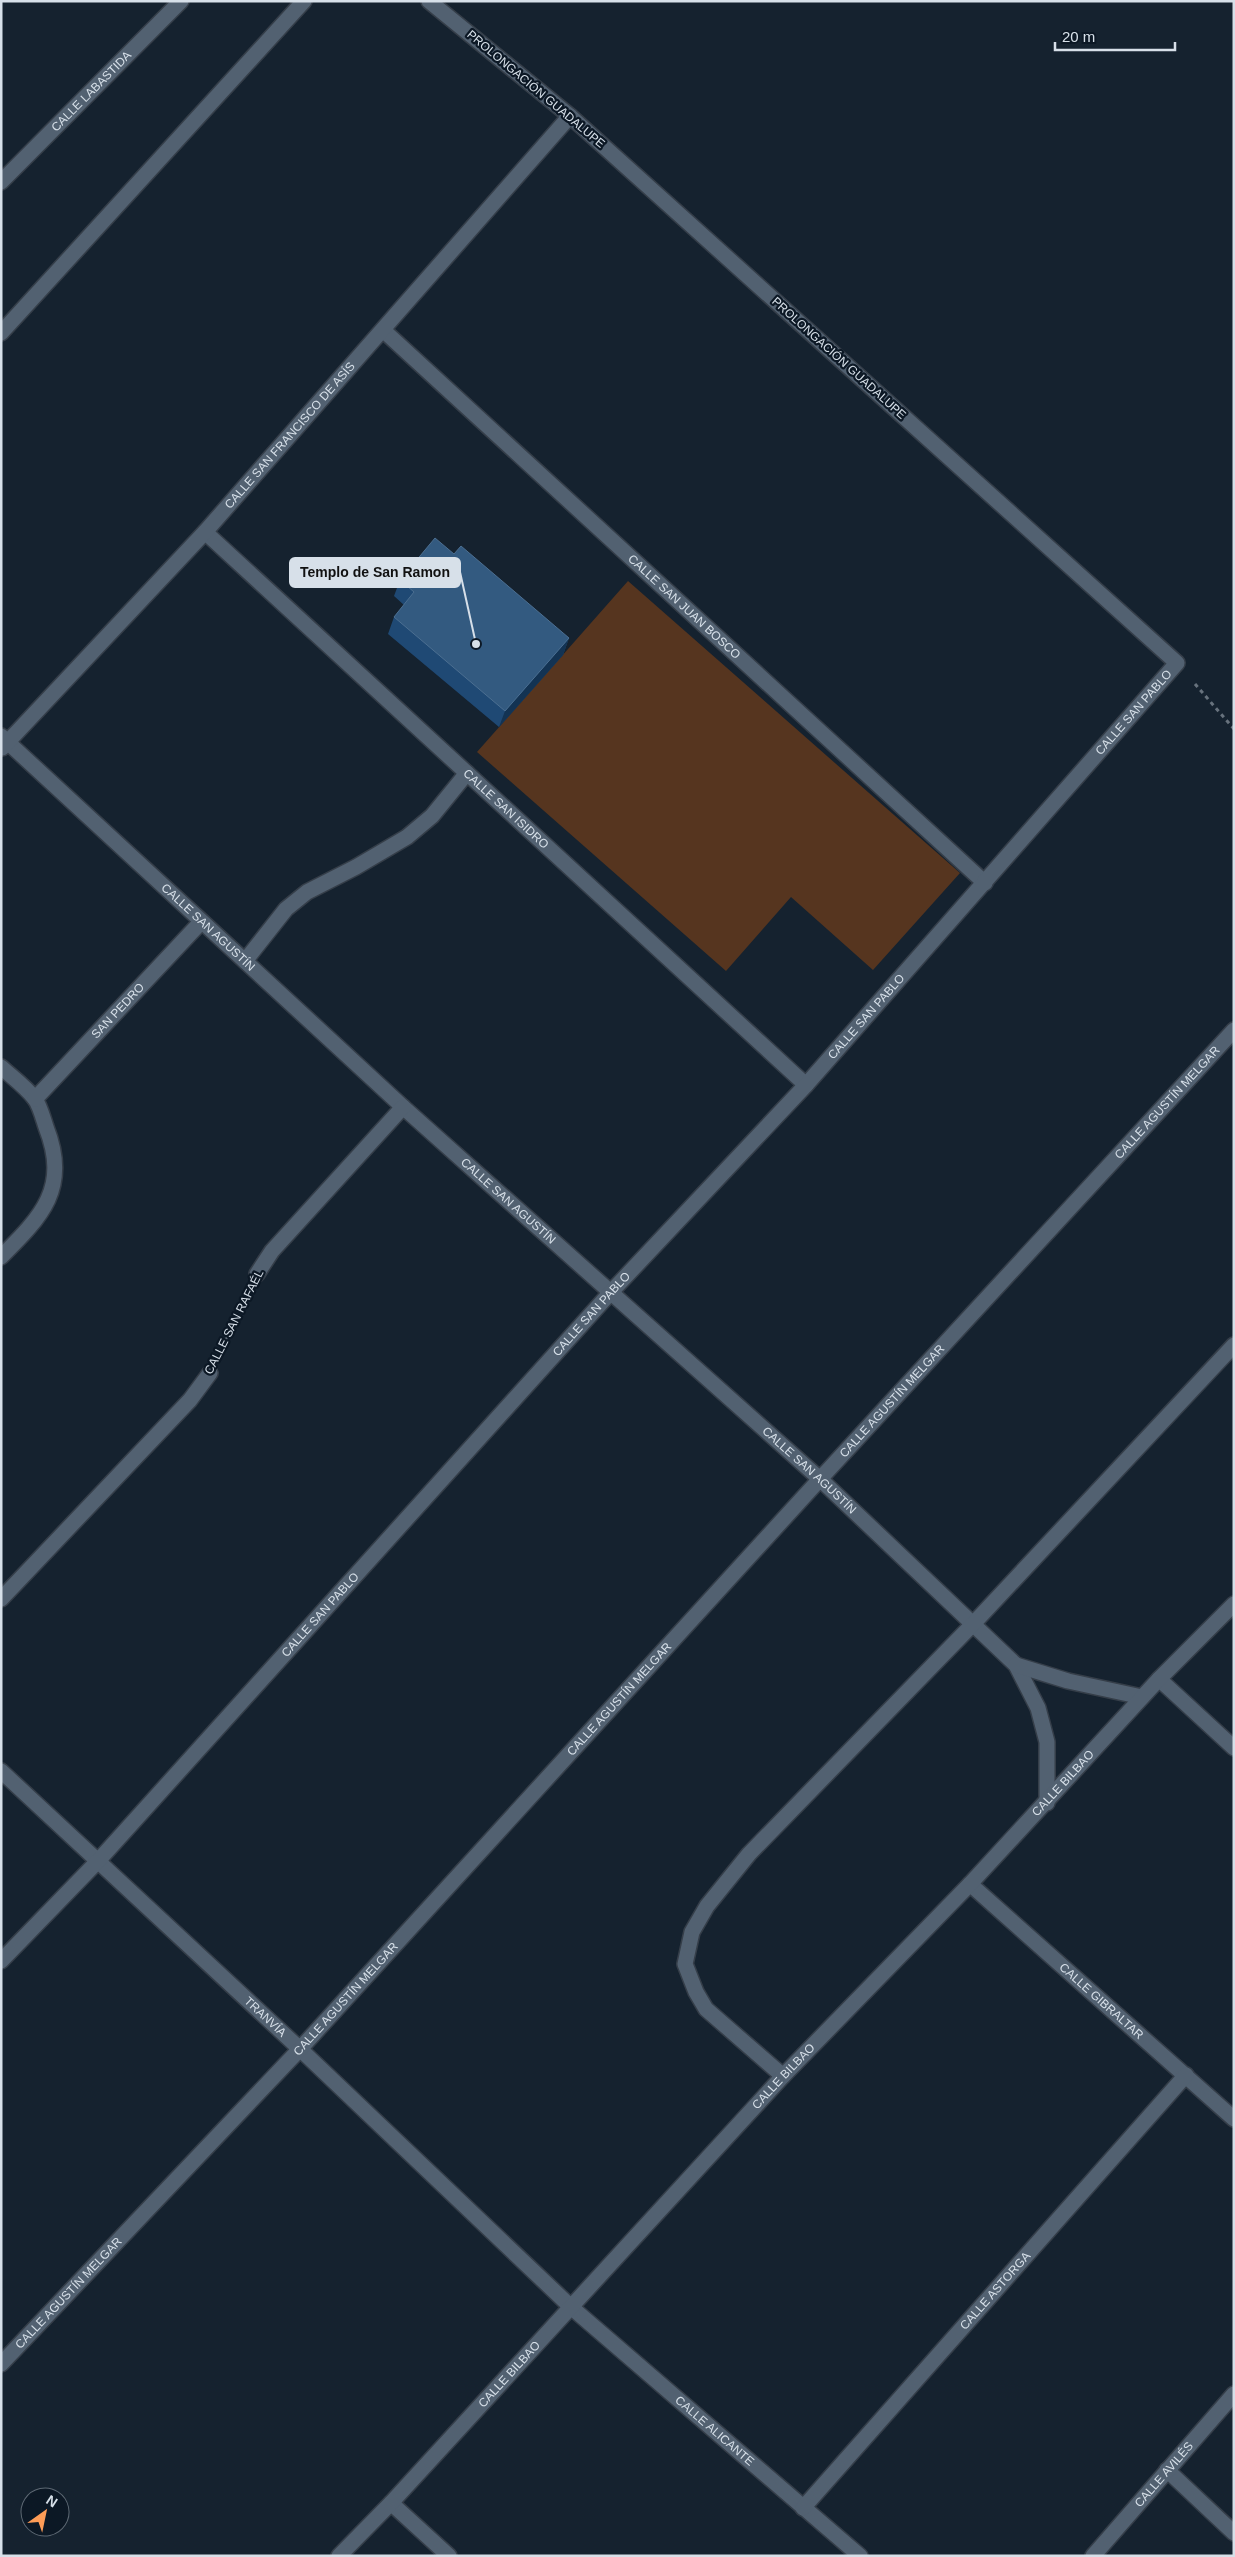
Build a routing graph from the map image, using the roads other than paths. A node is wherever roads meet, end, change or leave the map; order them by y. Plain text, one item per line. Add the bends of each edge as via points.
1 (181, 1) edge
2 (304, 1) edge
3 (429, 1) edge
4 (570, 116) junction
5 (1, 182) edge
6 (383, 330) junction
7 (1, 333) edge
8 (205, 532) junction
9 (1177, 663) joint
10 (3, 742) edge
11 (467, 773) junction
12 (985, 883) junction
13 (201, 922) junction
14 (245, 961) junction
15 (1234, 1030) edge
16 (1, 1067) edge
17 (806, 1085) junction
18 (35, 1099) junction
19 (403, 1107) junction
20 (1, 1257) edge
21 (256, 1274) road end
22 (611, 1292) junction
23 (1234, 1345) edge
24 (210, 1372) road end
25 (820, 1479) junction
26 (1, 1599) edge
27 (1234, 1604) edge
28 (973, 1624) junction
29 (1016, 1665) junction
30 (1159, 1679) junction
31 (1142, 1697) junction
32 (1234, 1748) edge
33 (1, 1771) edge
34 (1046, 1804) junction
35 (98, 1860) junction
36 (970, 1884) junction
37 (1, 1961) edge
38 (300, 2049) junction
39 (1186, 2075) junction
40 (783, 2076) junction
41 (1234, 2119) edge
42 (571, 2307) junction
43 (1, 2364) edge
44 (1234, 2394) edge
45 (1167, 2470) junction
46 (391, 2503) junction
47 (803, 2508) junction
48 (1234, 2533) edge
49 (339, 2556) edge
50 (449, 2556) edge
51 (860, 2556) edge
52 (1093, 2556) edge

1 - 5 street, CALLE LABASTIDA
2 - 7 street
3 - 4 street, PROLONGACIÓN GUADALUPE
4 - 6 street, CALLE SAN FRANCISCO DE ASÍS
4 - 9 street, PROLONGACIÓN GUADALUPE
6 - 8 street, CALLE SAN FRANCISCO DE ASÍS
6 - 12 street, CALLE SAN JUAN BOSCO
8 - 10 street, CALLE SAN FRANCISCO DE ASÍS
8 - 11 street, CALLE SAN ISIDRO
9 - 12 street, CALLE SAN PABLO
10 - 13 street, CALLE SAN AGUSTÍN
11 - 14 street via 432,816 407,837 306,892 286,909
11 - 17 street, CALLE SAN ISIDRO
12 - 17 street, CALLE SAN PABLO
13 - 14 street, CALLE SAN AGUSTÍN
13 - 18 street, SAN PEDRO
14 - 19 street, CALLE SAN AGUSTÍN
15 - 25 street, CALLE AGUSTÍN MELGAR
16 - 18 street
17 - 22 street, CALLE SAN PABLO
18 - 20 street via 52,1144 56,1172 50,1198 33,1225
19 - 21 street, CALLE SAN RAFAÉL via 272,1251
19 - 22 street, CALLE SAN AGUSTÍN
22 - 25 street, CALLE SAN AGUSTÍN
22 - 35 street, CALLE SAN PABLO
23 - 28 street
24 - 26 street, CALLE SAN RAFAÉL via 190,1400
25 - 28 street, CALLE SAN AGUSTÍN
25 - 38 street, CALLE AGUSTÍN MELGAR
27 - 30 street, CALLE BILBAO
28 - 29 street, CALLE SAN AGUSTÍN
28 - 40 street via 749,1854 707,1906 692,1932 685,1964 706,2009
29 - 31 street, CALLE SAN AGUSTÍN via 1068,1681
29 - 34 street, CALLE SAN AGUSTÍN via 1038,1708 1047,1742
30 - 31 street, CALLE BILBAO
30 - 32 street
31 - 34 street, CALLE BILBAO
33 - 35 street, TRANVÍA
34 - 36 street, CALLE BILBAO
35 - 37 street, CALLE SAN PABLO
35 - 38 street, TRANVÍA
36 - 39 street, CALLE GIBRALTAR
36 - 40 street, CALLE BILBAO
38 - 42 street, TRANVÍA
38 - 43 street, CALLE AGUSTÍN MELGAR
39 - 41 street, CALLE GIBRALTAR
39 - 47 street, CALLE ASTORGA
40 - 42 street, CALLE BILBAO
42 - 46 street, CALLE BILBAO
42 - 47 street, CALLE ALICANTE
44 - 45 street, CALLE AVILÉS
45 - 48 street
45 - 52 street, CALLE AVILÉS
46 - 49 street, CALLE BILBAO
46 - 50 street
47 - 51 street, CALLE ALICANTE

